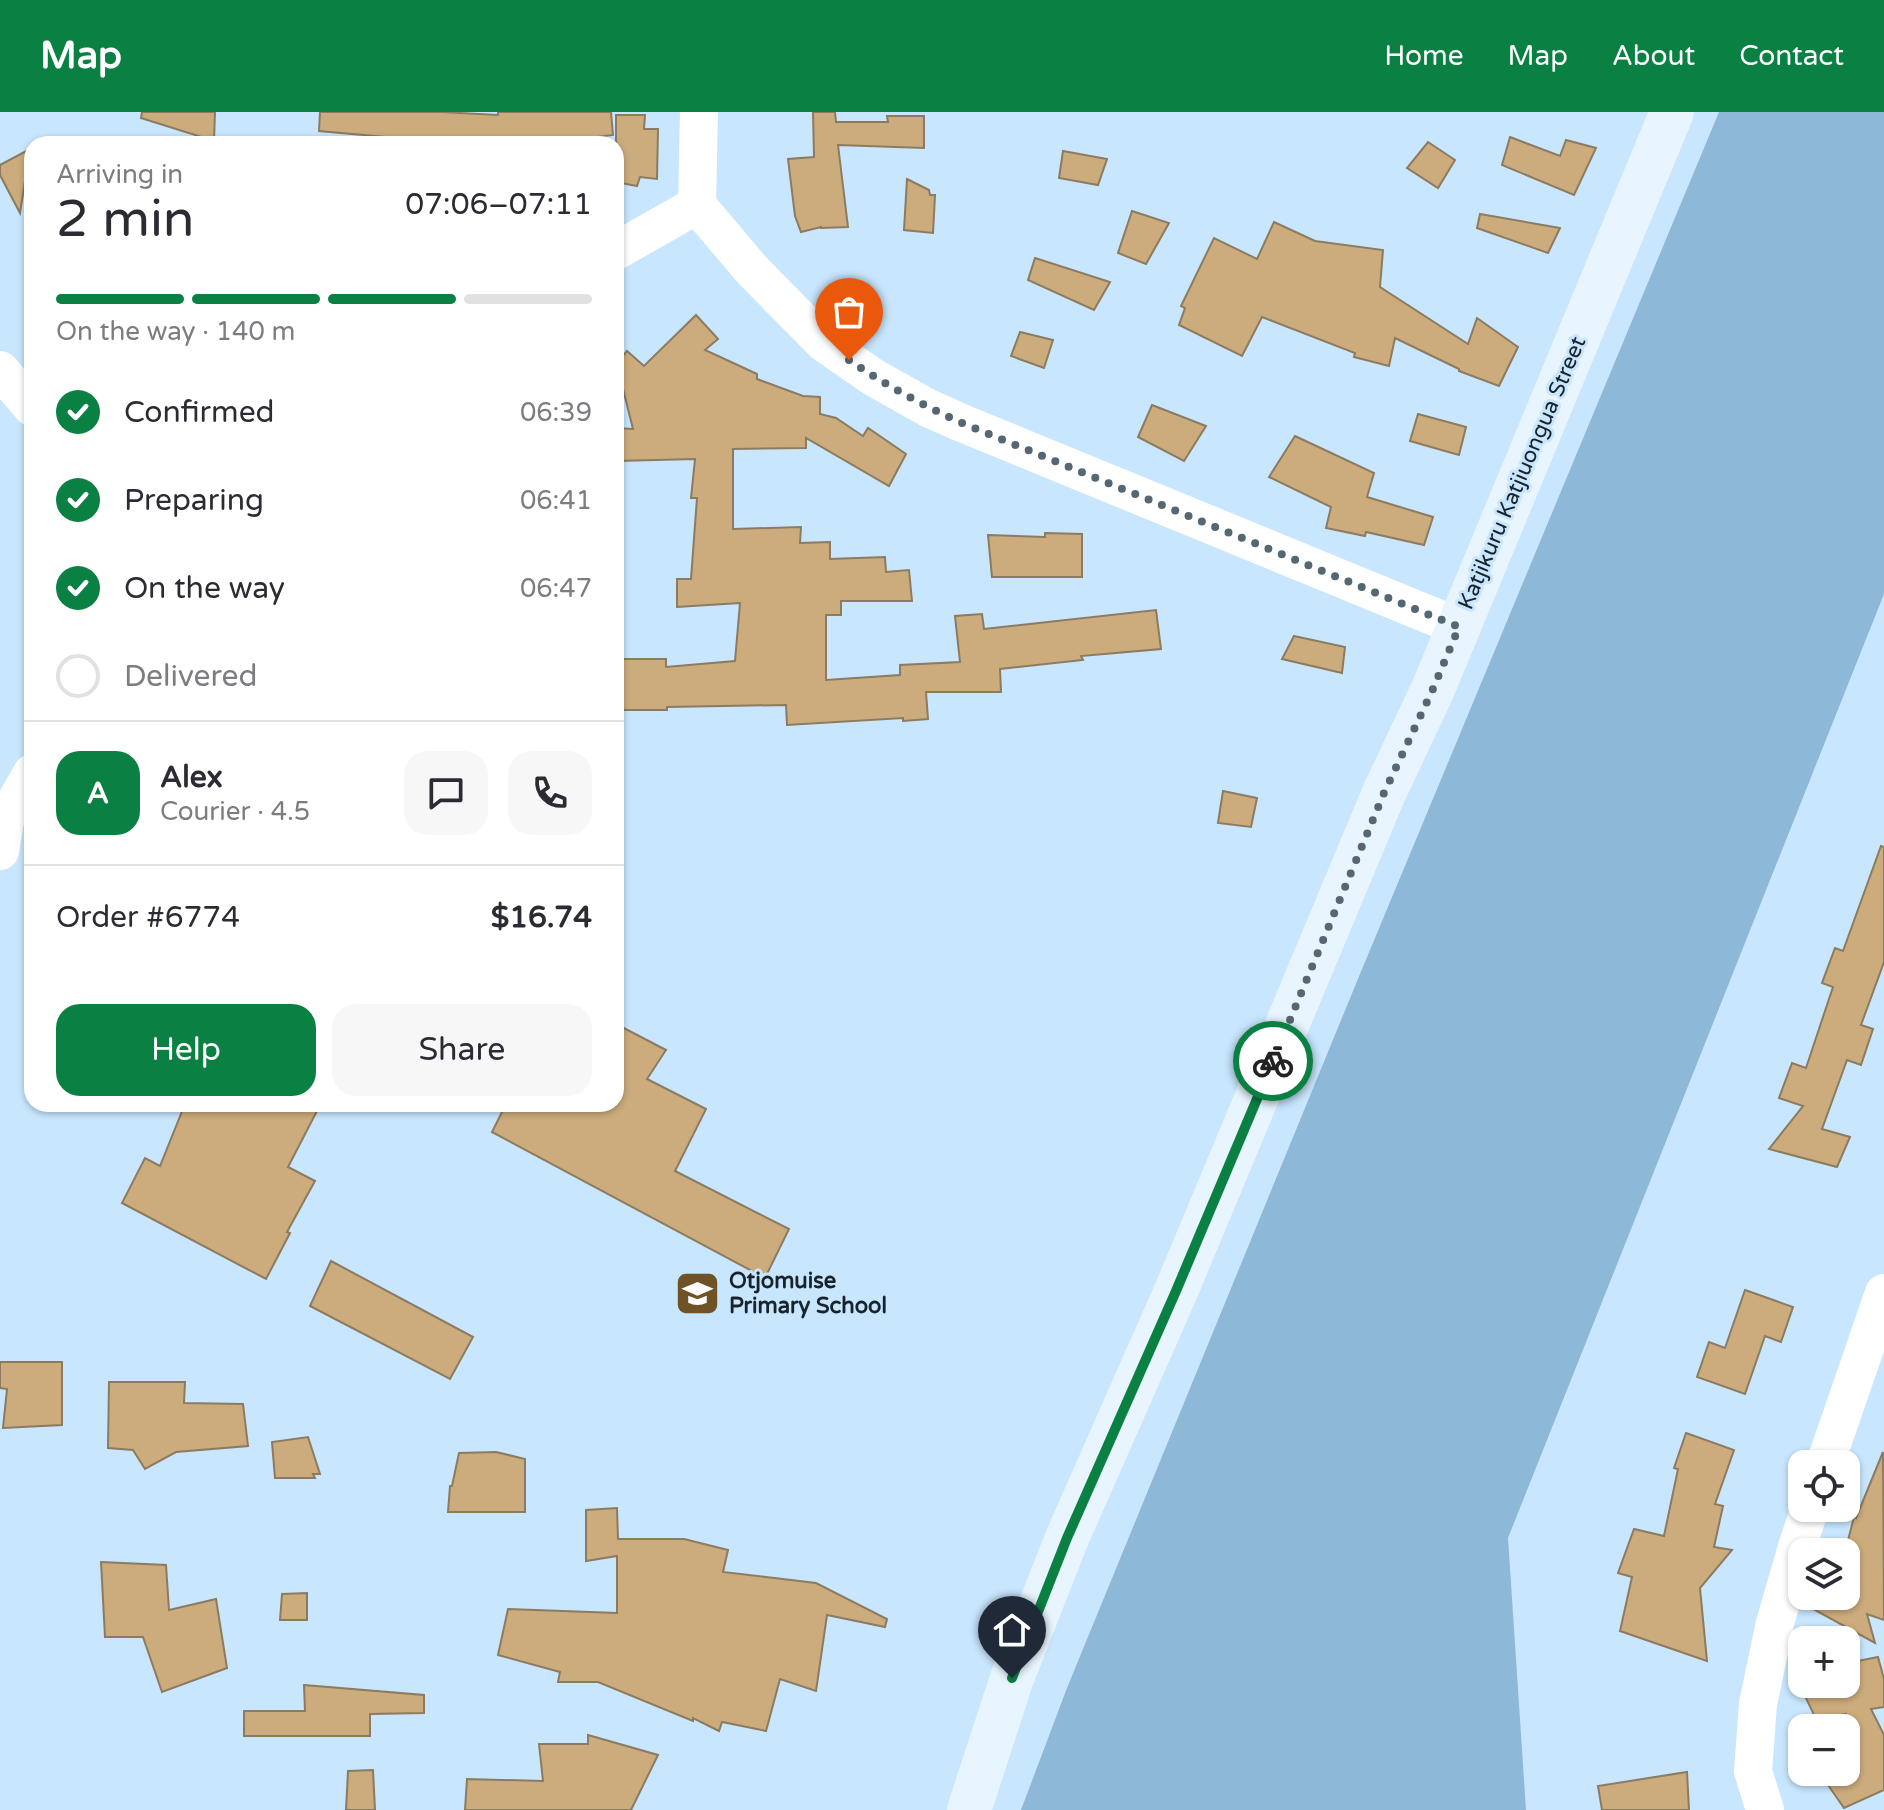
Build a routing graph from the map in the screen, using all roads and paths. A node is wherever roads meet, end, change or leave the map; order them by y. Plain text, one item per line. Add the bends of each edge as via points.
1 (699, 112) edge
2 (1672, 112) edge
3 (697, 205) junction
4 (624, 246) edge
5 (0, 370) edge
6 (24, 398) edge
7 (1459, 627) junction
8 (24, 787) edge
9 (0, 851) edge
10 (1884, 1293) edge
11 (1830, 1450) edge
12 (1805, 1522) edge
13 (969, 1810) edge
14 (1765, 1810) edge

1 - 3 street
2 - 7 street, Katjikuru Katjiuongua Street
3 - 4 street
3 - 7 street via 824,343 928,408
5 - 6 street
7 - 13 street, Katjikuru Katjiuongua Street via 1067,1538 1012,1678
8 - 9 street via 5,820
10 - 11 street
12 - 14 street via 1758,1704 1753,1771

